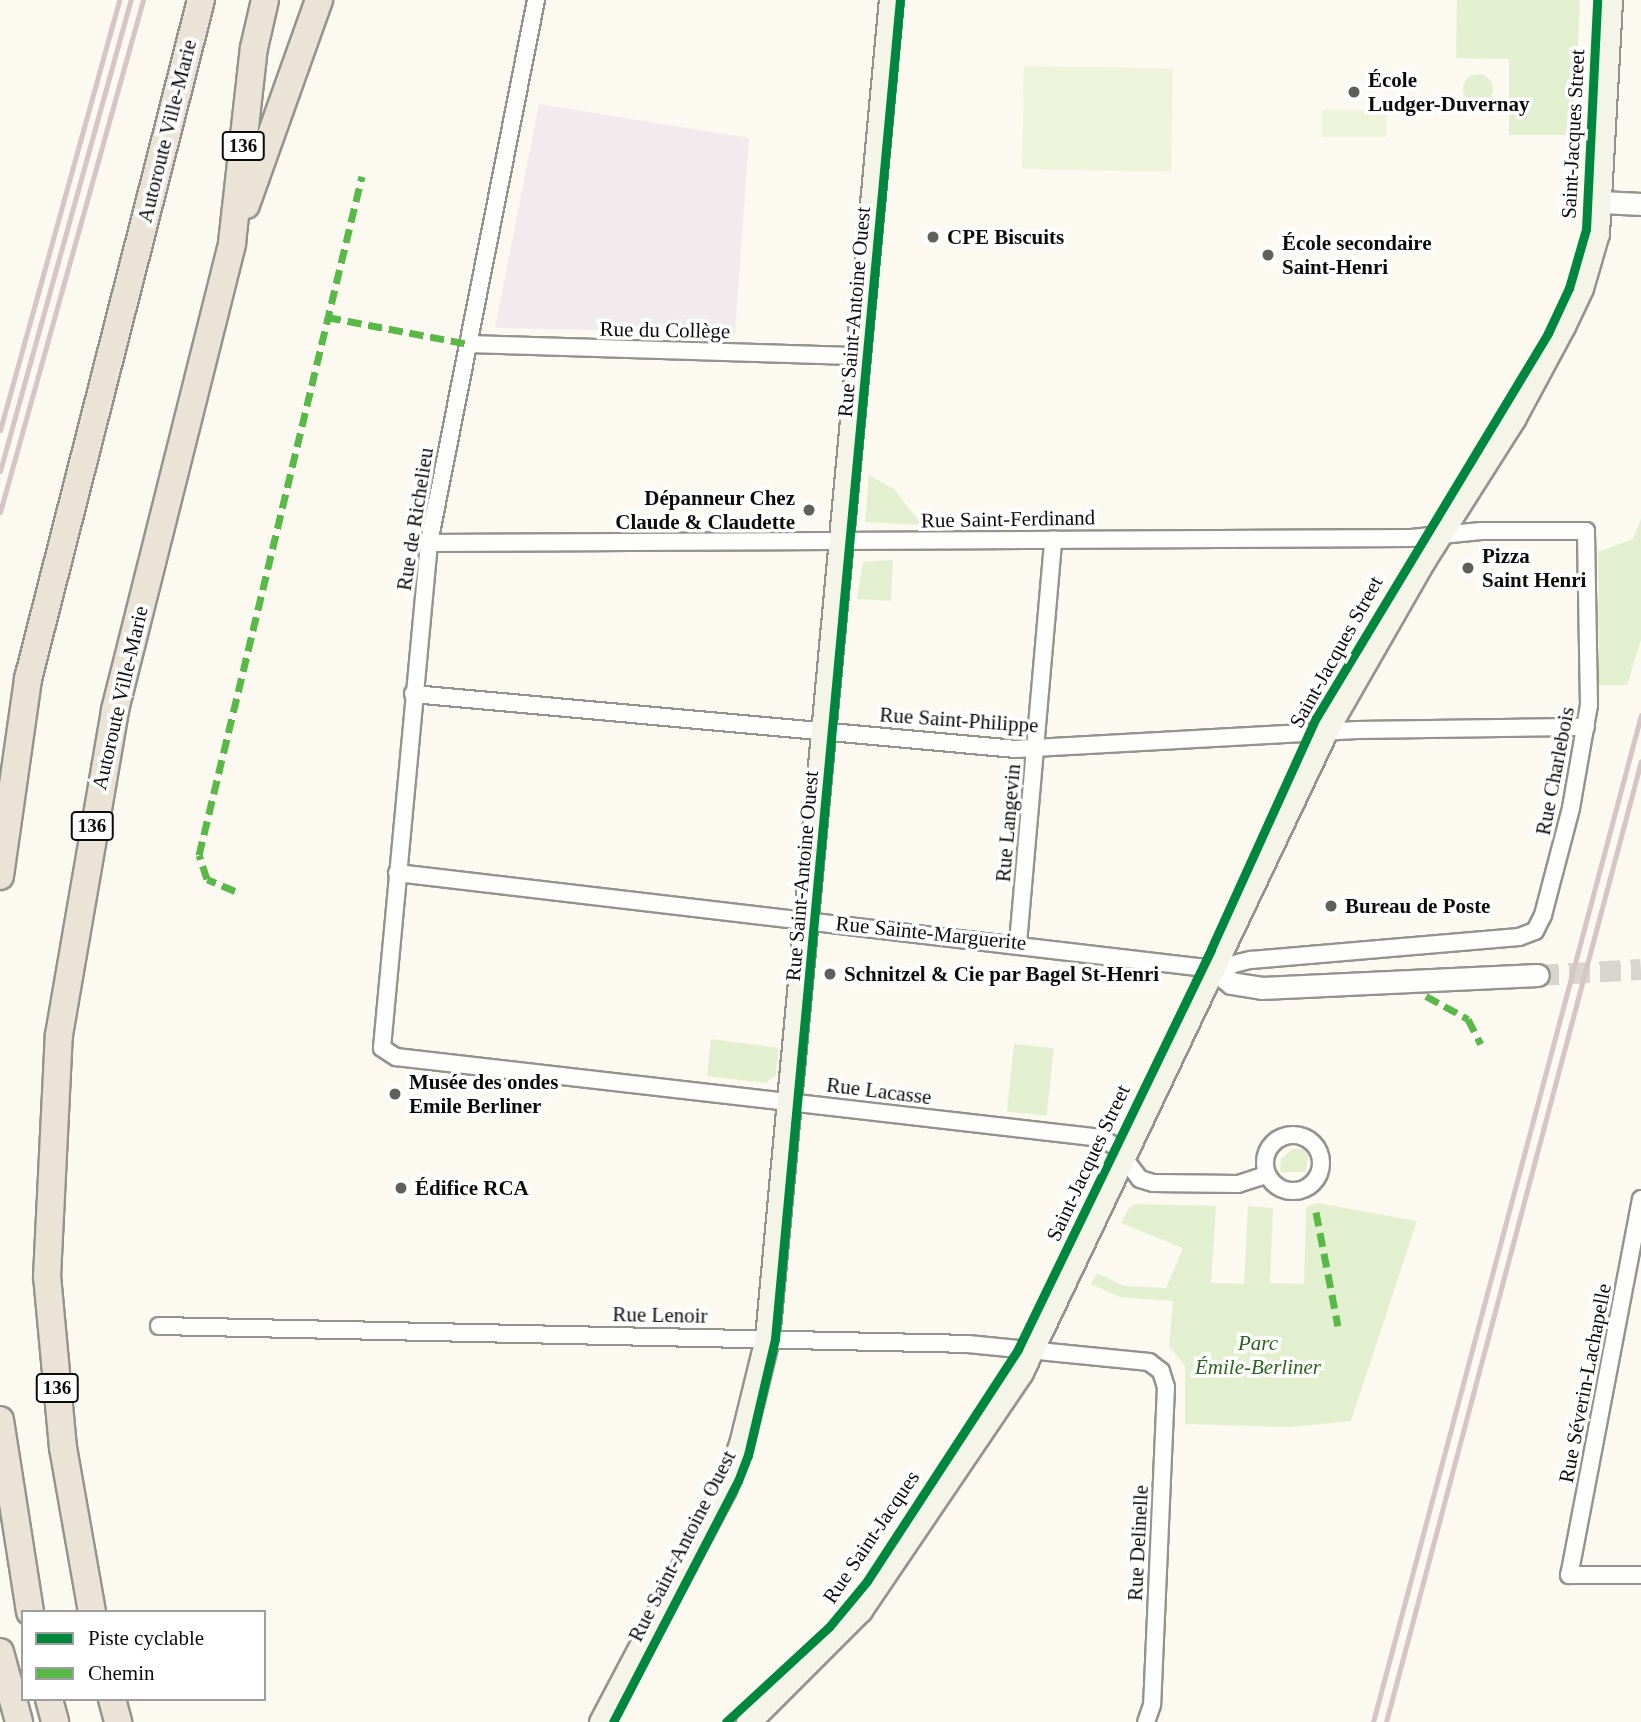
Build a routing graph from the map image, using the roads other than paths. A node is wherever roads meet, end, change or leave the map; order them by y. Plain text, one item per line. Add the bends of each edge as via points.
1 (201, 0) edge
2 (265, 0) edge
3 (319, 0) edge
4 (536, 0) edge
5 (891, 0) edge
6 (1610, 0) edge
7 (1601, 202) junction
8 (1641, 204) edge
9 (232, 243) junction
10 (469, 344) junction
11 (861, 356) junction
12 (1587, 531) joint
13 (1440, 535) junction
14 (1053, 540) junction
15 (843, 542) junction
16 (429, 543) junction
17 (28, 679) junction
18 (413, 694) junction
19 (1586, 727) junction
20 (825, 732) junction
21 (1325, 732) junction
22 (1036, 748) junction
23 (0, 774) edge
24 (397, 873) junction
25 (0, 876) edge
26 (808, 919) junction
27 (1535, 931) joint
28 (1018, 943) junction
29 (1214, 969) junction
30 (1538, 975) tunnel mouth
31 (384, 1051) joint
32 (792, 1102) junction
33 (1124, 1159) junction
34 (1266, 1175) dead end
35 (1641, 1199) edge
36 (1638, 1242) edge
37 (159, 1326) dead end
38 (767, 1338) junction
39 (1032, 1352) junction
40 (1157, 1367) joint
41 (0, 1420) edge
42 (1641, 1575) edge
43 (30, 1610) edge
44 (92, 1610) edge
45 (0, 1651) edge
46 (50, 1701) edge
47 (113, 1701) edge
48 (757, 1719) edge
49 (19, 1722) edge
50 (55, 1722) edge
51 (118, 1722) edge
52 (601, 1722) edge
53 (1146, 1722) edge

1 - 17 highway, Autoroute Ville-Marie
2 - 9 highway, Autoroute Ville-Marie / 136 via 254,48
3 - 9 highway
4 - 10 street, Rue de Richelieu
5 - 11 main road, Rue Saint-Antoine Ouest
6 - 7 main road, Saint-Jacques Street
7 - 8 street
7 - 13 main road, Saint-Jacques Street via 1593,253 1577,300 1513,419
9 - 44 highway, Autoroute Ville-Marie / 136 via 115,710 59,1035 47,1277 63,1448
10 - 11 street, Rue du Collège
10 - 16 street, Rue de Richelieu
11 - 15 main road, Rue Saint-Antoine Ouest
12 - 13 street, Rue Saint-Ferdinand
12 - 19 street, Rue Charlebois
13 - 14 street, Rue Saint-Ferdinand
13 - 21 main road, Saint-Jacques Street
14 - 15 street, Rue Saint-Ferdinand
14 - 22 street, Rue Langevin
15 - 16 street, Rue Saint-Ferdinand
15 - 20 main road, Rue Saint-Antoine Ouest
16 - 18 street, Rue de Richelieu
17 - 23 highway
17 - 25 highway, Autoroute Ville-Marie
18 - 20 street, Rue Saint-Philippe
18 - 24 street, Rue de Richelieu
19 - 21 street, Rue Saint-Philippe
19 - 27 street, Rue Charlebois via 1558,863
20 - 22 street, Rue Saint-Philippe
20 - 26 main road, Rue Saint-Antoine Ouest
21 - 22 street, Rue Saint-Philippe
21 - 29 main road, Saint-Jacques Street
22 - 28 street, Rue Langevin
24 - 26 street, Rue Sainte-Marguerite
24 - 31 street, Rue de Richelieu via 381,1037
26 - 28 street, Rue Sainte-Marguerite
26 - 32 main road, Rue Saint-Antoine Ouest
27 - 29 street, Rue Sainte-Marguerite via 1519,937 1251,960
28 - 29 street, Rue Sainte-Marguerite
29 - 30 street, Rue Sainte-Marguerite via 1238,985 1277,988
29 - 33 main road, Saint-Jacques Street
31 - 32 street, Rue Lacasse
32 - 33 street, Rue Lacasse via 1101,1138
32 - 38 main road, Rue Saint-Antoine Ouest
33 - 34 street, Rue Lacasse via 1140,1179 1153,1183 1238,1184
33 - 39 main road, Saint-Jacques Street
35 - 36 street, Rue Séverin-Lachapelle
36 - 42 street, Rue Séverin-Lachapelle via 1569,1575
37 - 38 street, Rue Lenoir
38 - 39 street, Rue Lenoir via 968,1344
38 - 52 main road, Rue Saint-Antoine Ouest via 728,1480
39 - 40 street, Rue Lenoir via 1143,1360
39 - 48 main road, Saint-Jacques Street via 860,1610
40 - 53 street, Rue Delinelle via 1166,1381 1165,1420 1152,1705
41 - 43 highway
45 - 49 highway
46 - 50 highway
47 - 51 highway

